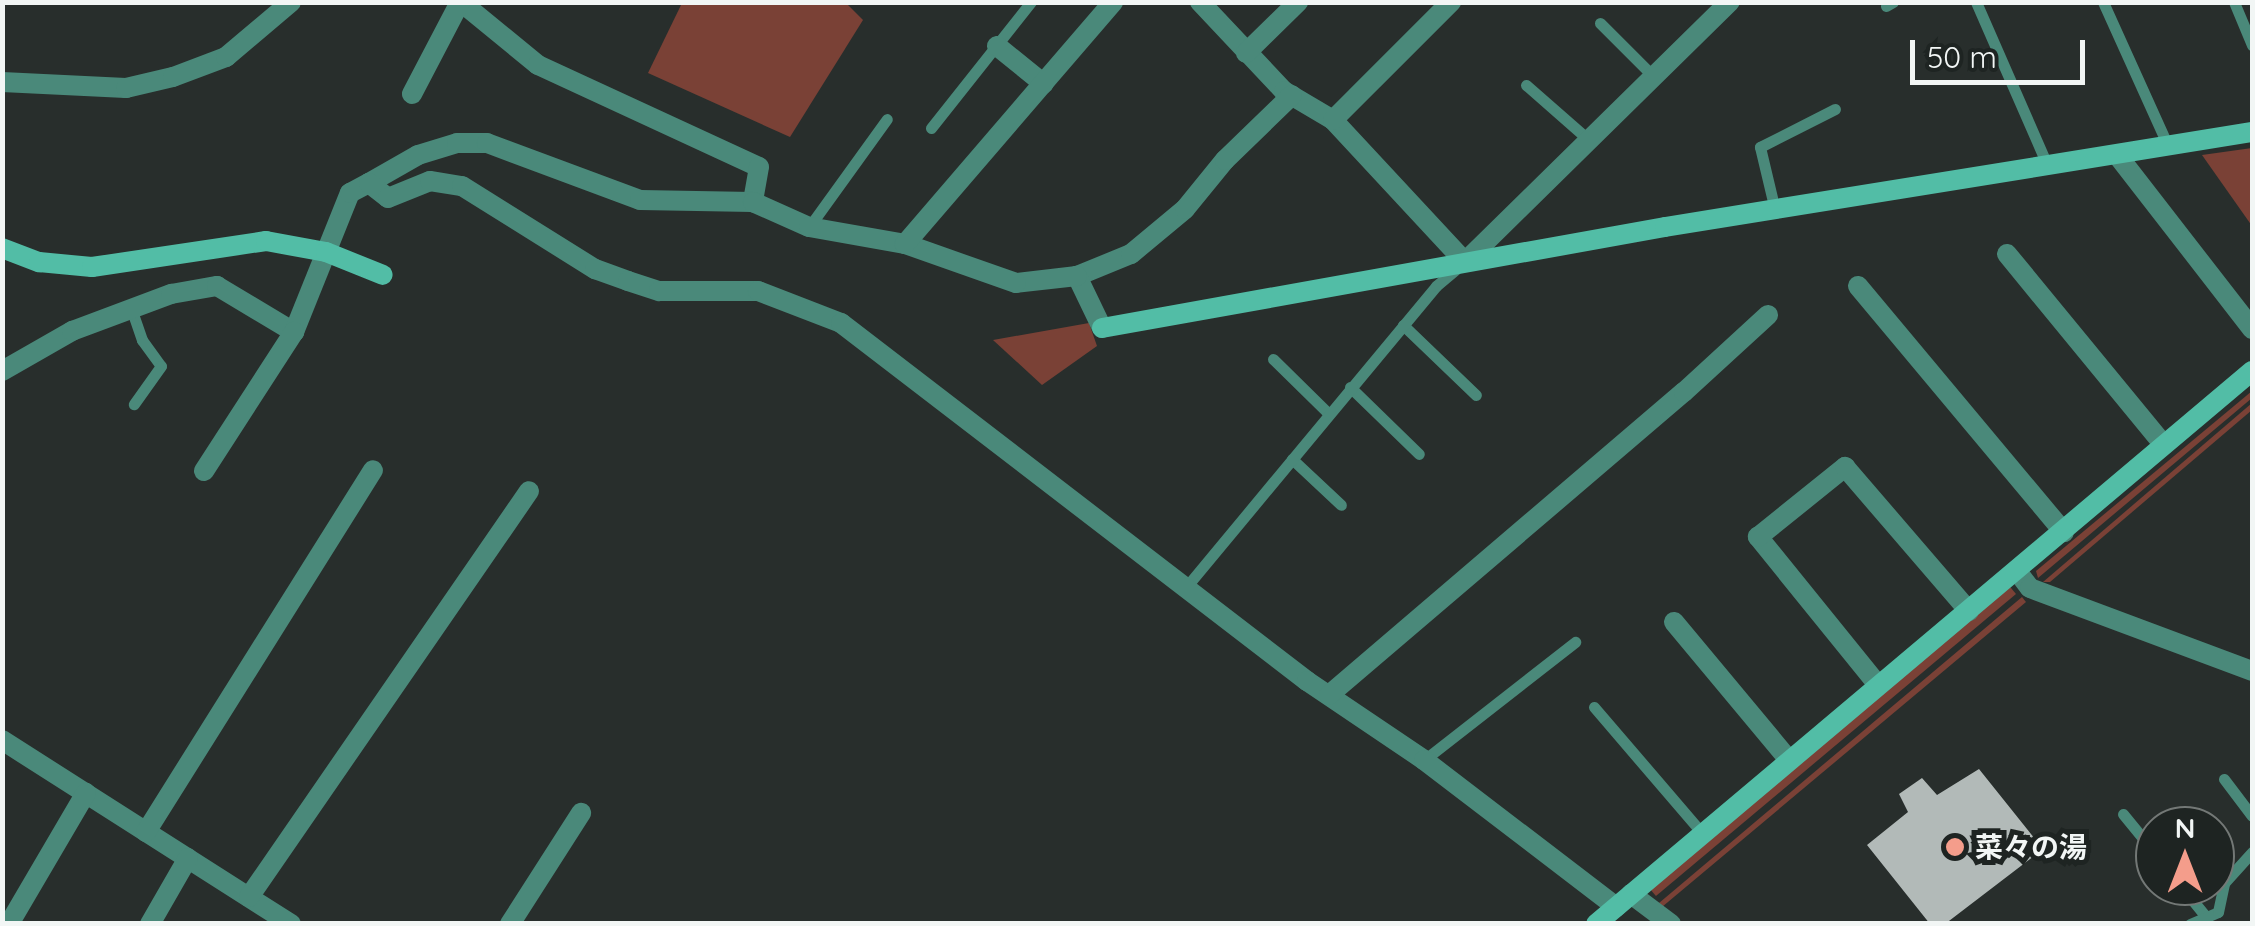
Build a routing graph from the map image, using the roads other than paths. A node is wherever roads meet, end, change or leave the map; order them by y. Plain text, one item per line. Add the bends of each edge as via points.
1 (291, 2) edge
2 (461, 2) edge
3 (1031, 2) edge
4 (1113, 2) edge
5 (1200, 2) edge
6 (1298, 2) edge
7 (1451, 2) edge
8 (1976, 2) edge
9 (2103, 2) edge
10 (2234, 2) edge
11 (1717, 6) edge
12 (1600, 23) dead end
13 (2252, 45) edge
14 (997, 46) junction
15 (1246, 53) junction
16 (1654, 77) junction
17 (2, 82) edge
18 (1044, 84) junction
19 (1526, 85) dead end
20 (412, 94) dead end
21 (1292, 95) junction
22 (1835, 109) dead end
23 (887, 119) dead end
24 (1333, 120) junction
25 (931, 128) dead end
26 (2252, 132) edge
27 (1590, 140) junction
28 (2169, 148) junction
29 (2118, 156) junction
30 (2048, 167) junction
31 (370, 183) junction
32 (753, 202) junction
33 (1775, 210) junction
34 (809, 227) junction
35 (905, 244) junction
36 (2, 248) edge
37 (326, 252) junction
38 (2007, 254) dead end
39 (1464, 262) junction
40 (383, 275) dead end
41 (1077, 276) junction
42 (1858, 286) dead end
43 (130, 308) junction
44 (1768, 315) dead end
45 (1403, 326) junction
46 (2252, 329) edge
47 (294, 332) junction
48 (1273, 359) dead end
49 (2, 370) edge
50 (2252, 371) edge
51 (1350, 388) junction
52 (1476, 395) dead end
53 (134, 404) dead end
54 (1328, 414) junction
55 (2164, 446) junction
56 (1418, 454) dead end
57 (1292, 459) junction
58 (373, 470) dead end
59 (204, 471) dead end
60 (529, 491) dead end
61 (1341, 504) dead end
62 (2064, 532) junction
63 (2016, 571) junction
64 (1188, 586) junction
65 (1969, 611) junction
66 (1674, 622) dead end
67 (1575, 642) dead end
68 (2252, 671) edge
69 (1878, 685) junction
70 (1328, 695) junction
71 (1594, 707) dead end
72 (2, 740) edge
73 (1424, 760) junction
74 (1789, 760) junction
75 (2224, 779) dead end
76 (86, 793) junction
77 (580, 812) dead end
78 (2123, 814) dead end
79 (2252, 816) edge
80 (2135, 829) edge
81 (146, 832) junction
82 (1702, 834) junction
83 (2252, 852) edge
84 (188, 858) junction
85 (249, 897) junction
86 (1623, 901) junction
87 (2198, 906) edge
88 (2206, 916) junction
89 (9, 924) edge
90 (150, 924) edge
91 (290, 924) edge
92 (510, 924) edge
93 (1596, 924) edge
94 (1671, 924) edge
95 (2190, 924) edge

1 - 17 street via 226,57 173,77 126,88
2 - 20 street
2 - 32 street via 538,65 758,167
3 - 14 lane
4 - 18 street
5 - 15 street
6 - 15 street
7 - 24 street
8 - 30 lane
9 - 28 lane
10 - 13 lane
11 - 16 street
12 - 16 lane
14 - 18 street
14 - 25 lane
15 - 21 street
16 - 27 street
18 - 35 street
19 - 27 lane
21 - 24 street
21 - 41 street via 1185,209 1131,254
22 - 33 lane via 1760,147
23 - 34 lane
24 - 39 street
26 - 28 street
27 - 39 street
28 - 29 street
29 - 30 street
29 - 46 street
30 - 33 street
31 - 32 street via 418,154 458,142 488,143 640,200
31 - 37 street via 350,193
31 - 64 street via 388,198 430,181 462,186 628,282 660,292 758,291 841,323
32 - 34 street
33 - 39 street
34 - 35 street
35 - 41 street via 1016,283
36 - 37 street via 39,262 92,267 266,241
37 - 40 street
37 - 47 street
38 - 55 street
39 - 41 street via 1102,328
39 - 45 lane
42 - 62 street
43 - 47 street via 217,286
43 - 49 street
43 - 53 lane via 162,366
44 - 70 street
45 - 51 lane
45 - 52 lane
47 - 59 street
48 - 54 lane
50 - 55 street
51 - 54 lane
51 - 56 lane
54 - 57 lane
55 - 62 street
57 - 61 lane
57 - 64 lane
58 - 81 street
60 - 85 street
62 - 63 street
63 - 65 street
63 - 68 street via 2030,588
64 - 70 street
65 - 69 street
65 - 69 street via 1845,468 1758,538
66 - 74 street
67 - 73 lane
69 - 74 street
70 - 73 street
71 - 82 lane
72 - 76 street
73 - 86 street
74 - 82 street
75 - 79 lane
76 - 81 street
76 - 89 street
77 - 92 street
78 - 80 lane
81 - 84 street
82 - 86 street
83 - 88 lane via 2224,883 2218,912
84 - 85 street
84 - 90 street
85 - 91 street
86 - 93 street
86 - 94 street
87 - 88 lane
88 - 95 lane

